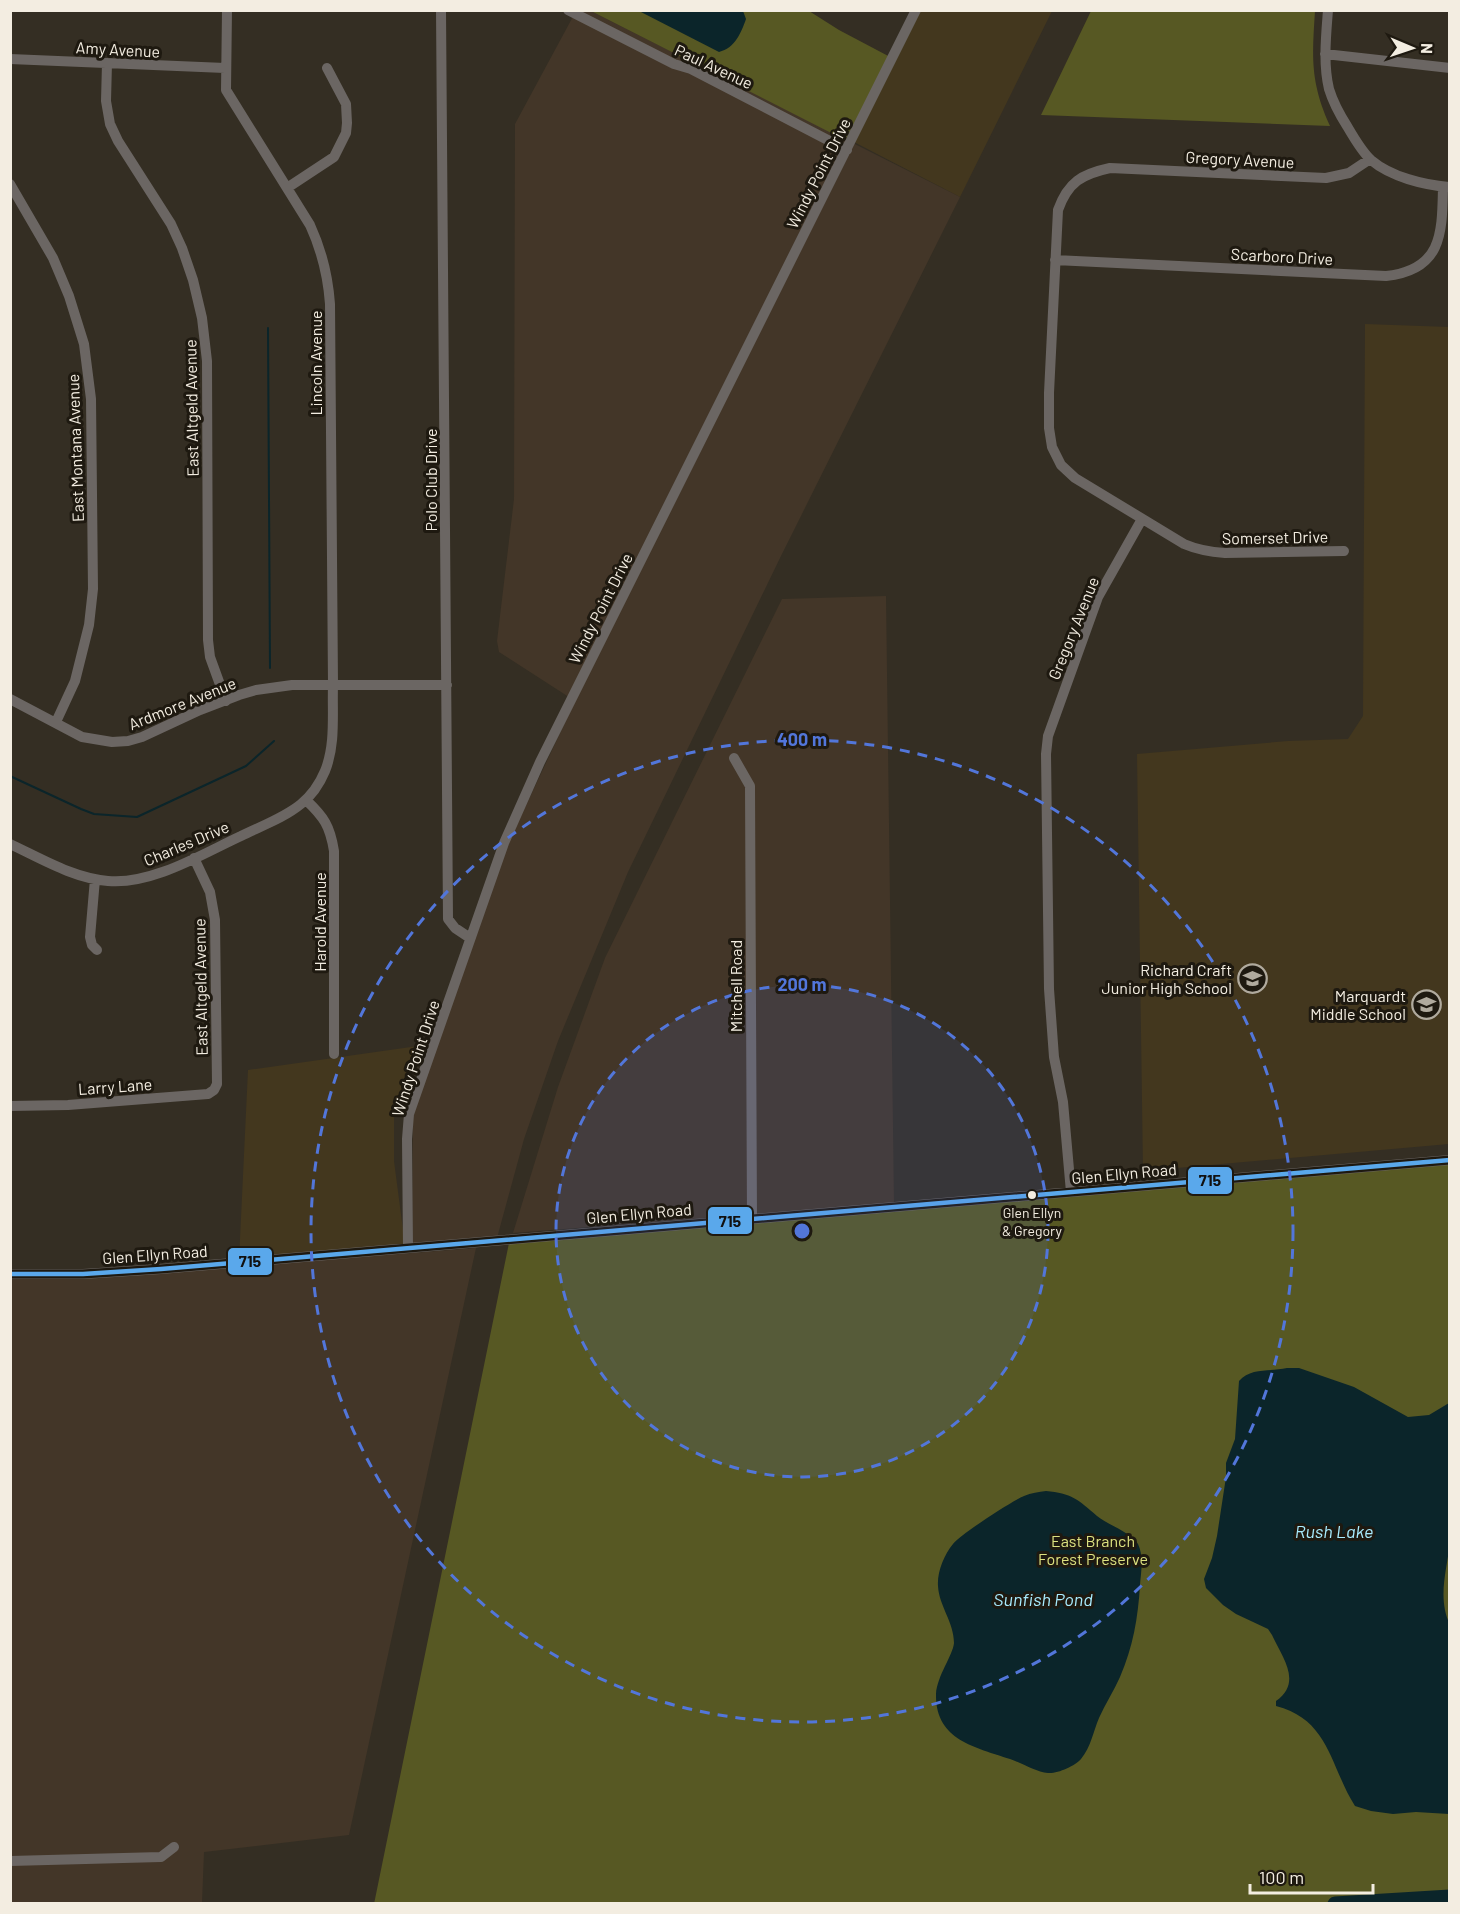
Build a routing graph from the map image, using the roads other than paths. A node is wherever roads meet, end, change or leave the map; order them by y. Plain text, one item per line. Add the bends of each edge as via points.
1 (227, 10) edge
2 (441, 10) edge
3 (568, 10) edge
4 (916, 10) edge
5 (1328, 10) edge
6 (1325, 54) junction
7 (10, 59) edge
8 (107, 63) junction
9 (225, 68) junction
10 (327, 68) dead end
11 (1449, 68) edge
12 (847, 150) junction
13 (1370, 159) junction
14 (10, 184) edge
15 (1446, 187) edge
16 (287, 188) junction
17 (1055, 260) junction
18 (1142, 519) junction
19 (1344, 550) dead end
20 (333, 685) junction
21 (447, 685) junction
22 (10, 699) edge
23 (226, 701) junction
24 (56, 722) junction
25 (332, 742) joint
26 (734, 758) dead end
27 (306, 800) junction
28 (10, 844) edge
29 (194, 858) junction
30 (95, 879) junction
31 (470, 938) junction
32 (98, 950) dead end
33 (334, 1054) dead end
34 (217, 1084) joint
35 (10, 1106) edge
36 (1449, 1160) edge
37 (1071, 1192) junction
38 (752, 1219) junction
39 (408, 1248) junction
40 (10, 1274) edge
41 (174, 1846) dead end
42 (10, 1861) edge

1 - 9 street, Lincoln Avenue
2 - 21 street, Polo Club Drive
3 - 12 street, Paul Avenue
4 - 12 street, Windy Point Drive
5 - 6 street
6 - 11 street
6 - 13 street via 1329,89 1340,116
7 - 8 street, Amy Avenue
8 - 9 street, Amy Avenue
8 - 23 street, East Altgeld Avenue via 106,101 112,130 182,248 202,318 207,361 208,640
9 - 16 street, Lincoln Avenue via 226,90
10 - 16 street via 346,104 346,133 334,158
12 - 31 street, Windy Point Drive via 540,762 504,843
13 - 15 street via 1401,176
13 - 17 street, Gregory Avenue via 1349,174 1326,177 1110,168 1096,171 1074,183 1063,196 1058,210
14 - 24 street, East Montana Avenue via 53,258 69,296 84,344 91,399 93,590 86,642 75,681
15 - 17 street, Scarboro Drive via 1438,243 1423,262 1398,274
16 - 20 street, Lincoln Avenue via 317,240 329,293
17 - 18 street, Gregory Avenue via 1049,404 1052,447 1061,465 1075,478
18 - 19 street, Somerset Drive via 1184,544 1210,552
18 - 37 street, Gregory Avenue via 1098,597 1048,736 1049,983
20 - 21 street, Ardmore Avenue
20 - 23 street, Ardmore Avenue via 277,686
20 - 25 street, Lincoln Avenue
21 - 31 street, Polo Club Drive via 448,920
22 - 24 street, Ardmore Avenue
23 - 24 street, Ardmore Avenue via 128,741 103,742 82,737
25 - 27 street, Charles Drive via 324,772
26 - 38 street, Mitchell Road via 750,786
27 - 29 street, Charles Drive via 286,815
27 - 33 street, Harold Avenue via 331,832 334,851
28 - 30 street, Charles Drive via 63,870
29 - 30 street, Charles Drive via 137,879
29 - 34 street, East Altgeld Avenue via 210,892 215,920
30 - 32 street via 90,937
31 - 39 street, Windy Point Drive via 409,1114
34 - 35 street, Larry Lane via 208,1094
36 - 37 street, Glen Ellyn Road
37 - 38 street, Glen Ellyn Road
38 - 39 street, Glen Ellyn Road
39 - 40 street, Glen Ellyn Road via 161,1269
41 - 42 street via 161,1857

